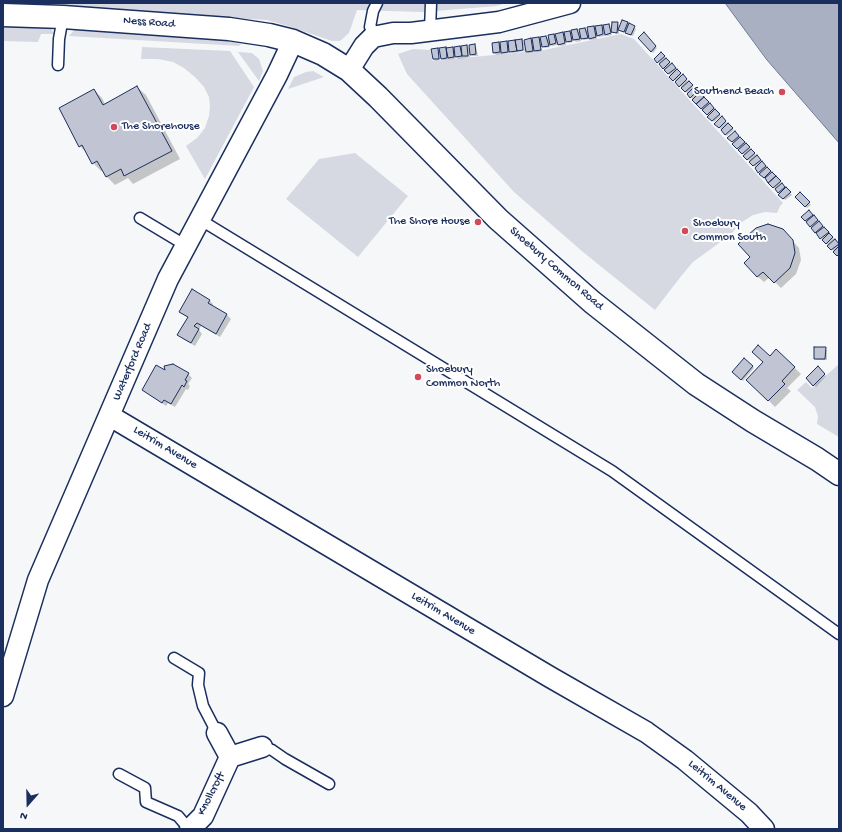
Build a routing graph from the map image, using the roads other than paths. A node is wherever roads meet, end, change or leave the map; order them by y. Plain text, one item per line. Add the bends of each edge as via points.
1 (377, 3) edge
2 (431, 3) edge
3 (570, 3) edge
4 (3, 15) edge
5 (63, 17) junction
6 (430, 31) junction
7 (379, 36) junction
8 (293, 41) junction
9 (58, 65) dead end
10 (348, 70) junction
11 (140, 218) dead end
12 (199, 219) junction
13 (185, 245) junction
14 (110, 416) junction
15 (839, 474) edge
16 (839, 634) edge
17 (174, 658) dead end
18 (3, 696) edge
19 (217, 733) joint
20 (262, 747) joint
21 (230, 757) junction
22 (118, 774) dead end
23 (329, 784) dead end
24 (189, 829) edge
25 (764, 829) edge

1 - 7 lane via 370,27
2 - 6 lane
3 - 6 street via 498,22
4 - 5 main road, Ness Road
5 - 8 main road, Ness Road via 229,29
5 - 9 lane
6 - 7 street
7 - 10 street via 364,46
8 - 10 main road, Shoebury Common Road via 323,54
8 - 12 street, Waterford Road via 278,76
10 - 15 main road, Shoebury Common Road via 498,219 592,302 696,384
11 - 13 lane
12 - 13 street, Waterford Road
12 - 16 lane via 612,471
13 - 14 street, Waterford Road
14 - 18 street, Waterford Road via 38,580
14 - 25 street, Leitrim Avenue via 646,732 685,760 749,813
17 - 19 lane via 199,673 198,685 203,706
19 - 21 street
20 - 21 street
20 - 23 lane via 272,750
21 - 24 street, Knollcroft via 203,816
22 - 24 lane via 144,788 146,802 178,816

